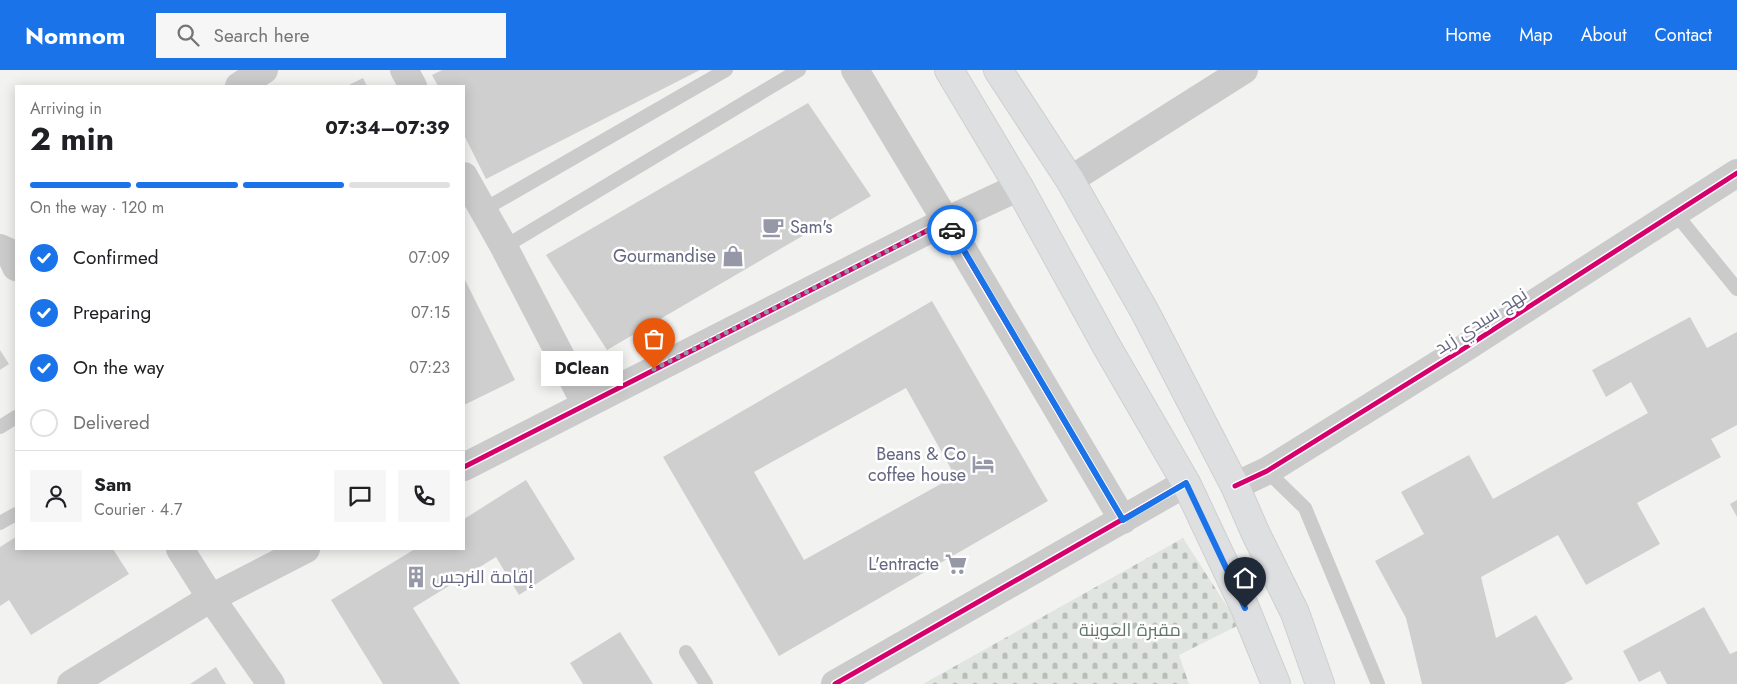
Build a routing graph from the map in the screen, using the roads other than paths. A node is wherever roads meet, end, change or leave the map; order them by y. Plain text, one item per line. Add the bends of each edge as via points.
1 (264, 70) edge
2 (404, 70) edge
3 (726, 70) edge
4 (799, 70) edge
5 (855, 70) edge
6 (949, 70) edge
7 (998, 70) edge
8 (1244, 70) edge
9 (242, 85) edge
10 (412, 85) edge
11 (1737, 173) edge
12 (465, 178) edge
13 (1070, 180) junction
14 (1019, 187) junction
15 (483, 210) junction
16 (1675, 213) junction
17 (946, 221) junction
18 (15, 235) edge
19 (0, 244) edge
20 (504, 247) junction
21 (0, 248) edge
22 (15, 265) edge
23 (1737, 289) edge
24 (585, 403) junction
25 (15, 418) edge
26 (0, 427) edge
27 (465, 466) edge
28 (1267, 472) junction
29 (1186, 483) junction
30 (1236, 486) junction
31 (15, 515) edge
32 (1123, 520) junction
33 (0, 523) edge
34 (181, 550) edge
35 (304, 550) edge
36 (211, 598) junction
37 (686, 652) dead end
38 (71, 684) edge
39 (271, 684) edge
40 (706, 684) edge
41 (835, 684) edge
42 (1276, 684) edge
43 (1320, 684) edge
44 (1378, 684) edge

1 - 9 street
2 - 10 street
3 - 15 lane
4 - 20 lane
5 - 17 street
6 - 14 main road
7 - 13 main road
8 - 13 street
11 - 16 street, نهج سيدي زيد
12 - 15 street
13 - 30 main road via 1145,312
14 - 17 street
14 - 29 main road
15 - 20 street
16 - 23 lane
16 - 28 street, نهج سيدي زيد
17 - 24 street
17 - 32 street
18 - 19 street
20 - 24 street
21 - 22 street via 9,252
24 - 27 street
25 - 26 lane
28 - 30 street, نهج سيدي زيد
28 - 44 lane via 1305,508
29 - 32 street
29 - 42 main road via 1245,608
30 - 43 main road via 1295,613
31 - 33 lane
32 - 41 street
34 - 36 street
35 - 36 street
36 - 38 street
36 - 39 street
37 - 40 lane

